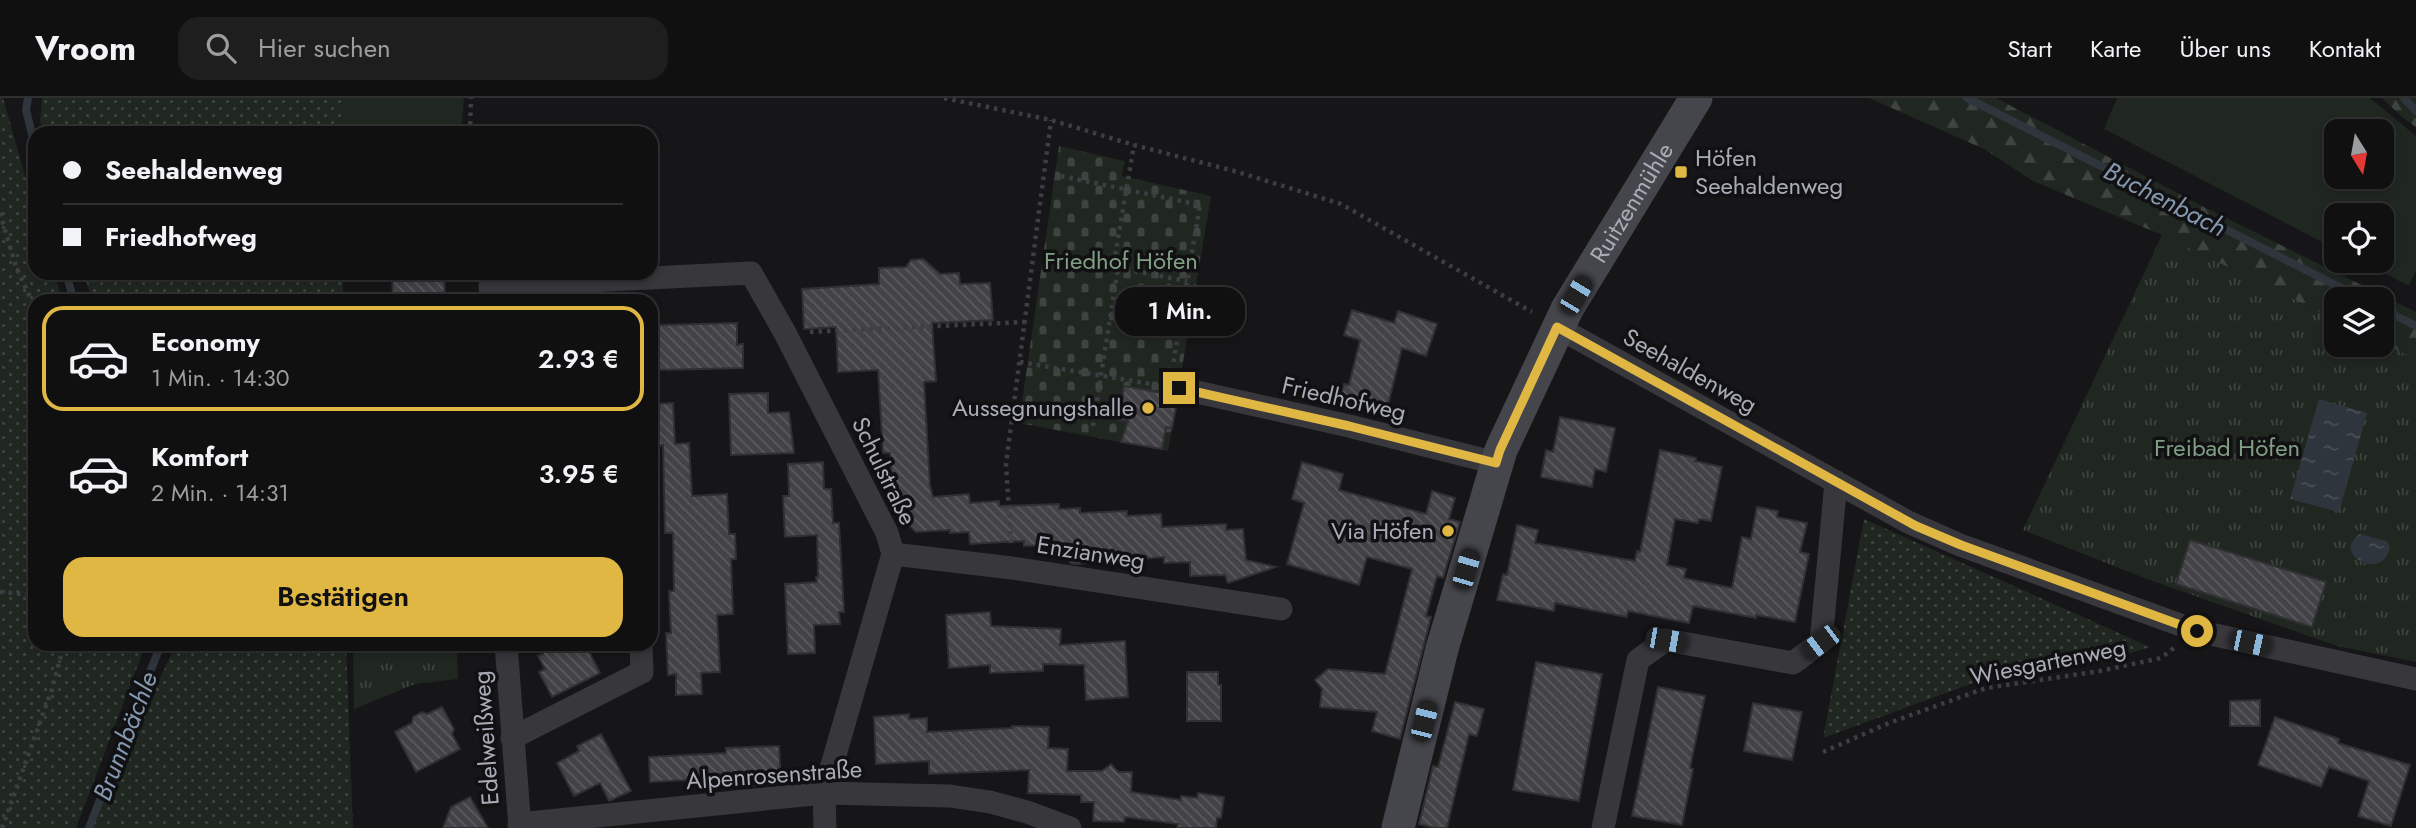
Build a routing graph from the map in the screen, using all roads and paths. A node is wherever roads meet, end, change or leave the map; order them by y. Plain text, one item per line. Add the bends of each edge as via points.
1 (471, 98) edge
2 (944, 98) edge
3 (1696, 98) edge
4 (1051, 120) junction
5 (470, 126) edge
6 (1134, 145) junction
7 (1061, 176) dead end
8 (1127, 191) junction
9 (0, 213) edge
10 (1118, 268) junction
11 (658, 278) edge
12 (610, 280) edge
13 (1186, 281) junction
14 (29, 294) edge
15 (491, 294) edge
16 (1562, 318) junction
17 (1025, 322) junction
18 (785, 333) junction
19 (1020, 362) junction
20 (1101, 375) junction
21 (1174, 388) junction
22 (1093, 426) dead end
23 (1496, 463) junction
24 (1836, 482) junction
25 (893, 554) junction
26 (1012, 568) junction
27 (0, 592) edge
28 (28, 594) edge
29 (1281, 608) dead end
30 (2197, 631) junction
31 (62, 651) edge
32 (506, 651) edge
33 (640, 651) edge
34 (2416, 679) edge
35 (512, 738) junction
36 (1824, 752) dead end
37 (824, 793) junction
38 (519, 826) edge
39 (2, 828) edge
40 (824, 828) edge
41 (1070, 828) edge
42 (1398, 828) edge
43 (1603, 828) edge

1 - 5 path
2 - 4 path
3 - 16 street, Ruitzenmühle
4 - 6 path
4 - 17 path
6 - 8 path
6 - 16 path via 1341,204
7 - 8 path
8 - 10 path via 1113,268
8 - 13 path via 1200,205
9 - 14 path
10 - 13 path
10 - 20 path
11 - 18 street, Schulstraße via 751,273
12 - 15 street, Schulstraße via 490,286
13 - 21 path
16 - 23 street, Ruitzenmühle
16 - 24 street, Seehaldenweg
17 - 18 path
17 - 19 path
18 - 25 street, Schulstraße via 887,533
19 - 20 path
19 - 26 path via 1006,464
20 - 21 path
20 - 22 path
21 - 23 street, Friedhofweg
23 - 42 street, Ruitzenmühle via 1442,649
24 - 30 street, Seehaldenweg via 1961,545
24 - 43 street via 1821,642 1793,663 1666,640 1638,660
25 - 26 street, Enzianweg
25 - 37 street, Schulstraße
26 - 29 street, Enzianweg
27 - 28 path
30 - 34 street, Seehaldenweg
30 - 36 path, Wiesgartenweg via 2161,658 1986,688
31 - 39 path
32 - 35 street, Edelweißweg
33 - 35 street via 642,672
35 - 38 street, Edelweißweg
37 - 38 street, Alpenrosenstraße
37 - 40 street, Schulstraße
37 - 41 street, Alpenrosenstraße via 963,798 1027,812

